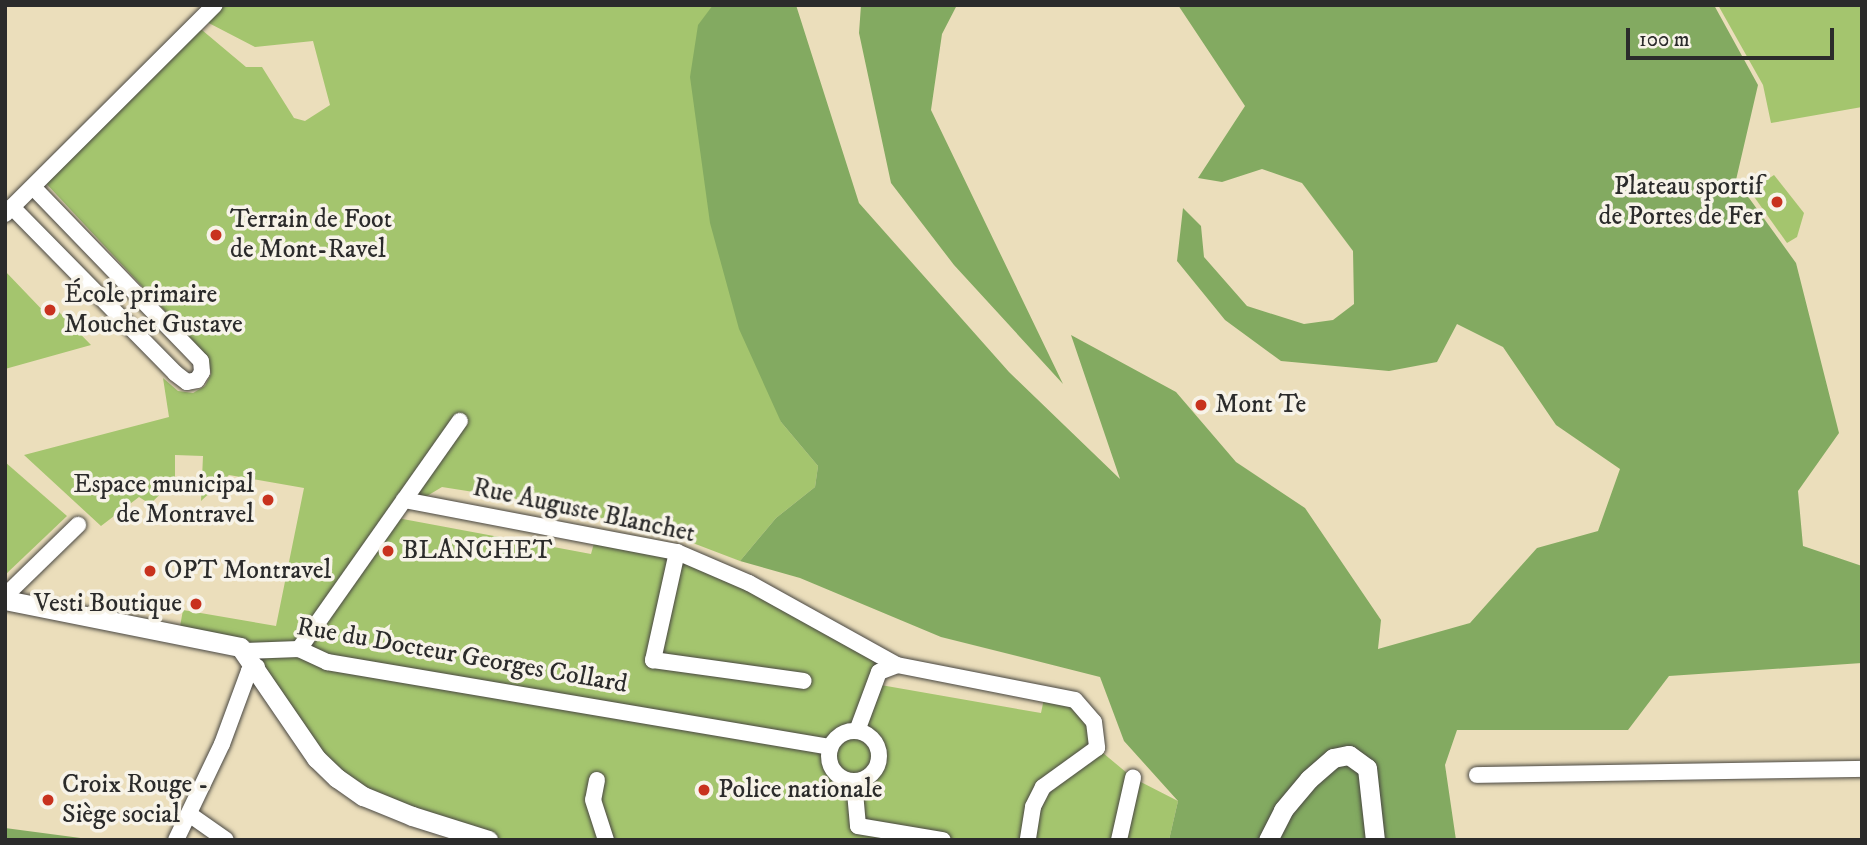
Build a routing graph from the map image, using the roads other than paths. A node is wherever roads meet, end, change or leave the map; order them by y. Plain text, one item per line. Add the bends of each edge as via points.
1 (215, 5) edge
2 (33, 187) junction
3 (9, 210) edge
4 (460, 421) dead end
5 (404, 500) junction
6 (78, 525) dead end
7 (677, 552) junction
8 (5, 598) edge
9 (299, 649) junction
10 (245, 651) junction
11 (897, 665) junction
12 (257, 667) junction
13 (804, 681) dead end
14 (857, 731) junction
15 (830, 747) junction
16 (1862, 769) edge
17 (1477, 775) dead end
18 (1133, 778) dead end
19 (597, 780) dead end
20 (854, 781) junction
21 (189, 814) junction
22 (176, 840) edge
23 (226, 840) edge
24 (488, 840) edge
25 (606, 840) edge
26 (943, 840) edge
27 (1028, 840) edge
28 (1119, 840) edge
29 (1268, 840) edge
30 (1376, 840) edge

1 - 2 street
2 - 3 street
2 - 3 street via 201,361 197,380 187,382 175,373
4 - 5 street
5 - 7 street, Rue Auguste Blanchet
5 - 9 street
6 - 8 street
7 - 11 street, Rue Auguste Blanchet via 749,583
7 - 13 street via 653,660
8 - 10 street, Rue du Docteur Georges Collard via 179,632
9 - 10 street, Rue du Docteur Georges Collard
9 - 15 street, Rue du Docteur Georges Collard via 327,662
10 - 12 street
11 - 14 street via 879,672
11 - 27 street, Rue Auguste Blanchet via 1075,700 1094,722 1097,748 1043,787 1033,807
12 - 21 street via 250,671
12 - 24 street via 287,719 337,778 363,796
14 - 15 street via 841,734
14 - 20 street via 876,745 878,762 870,775
15 - 20 street via 833,771
16 - 17 street
18 - 28 street
19 - 25 street via 593,800
20 - 26 street via 858,826
21 - 22 street
21 - 23 street
29 - 30 street via 1283,810 1309,779 1333,758 1349,755 1367,768

